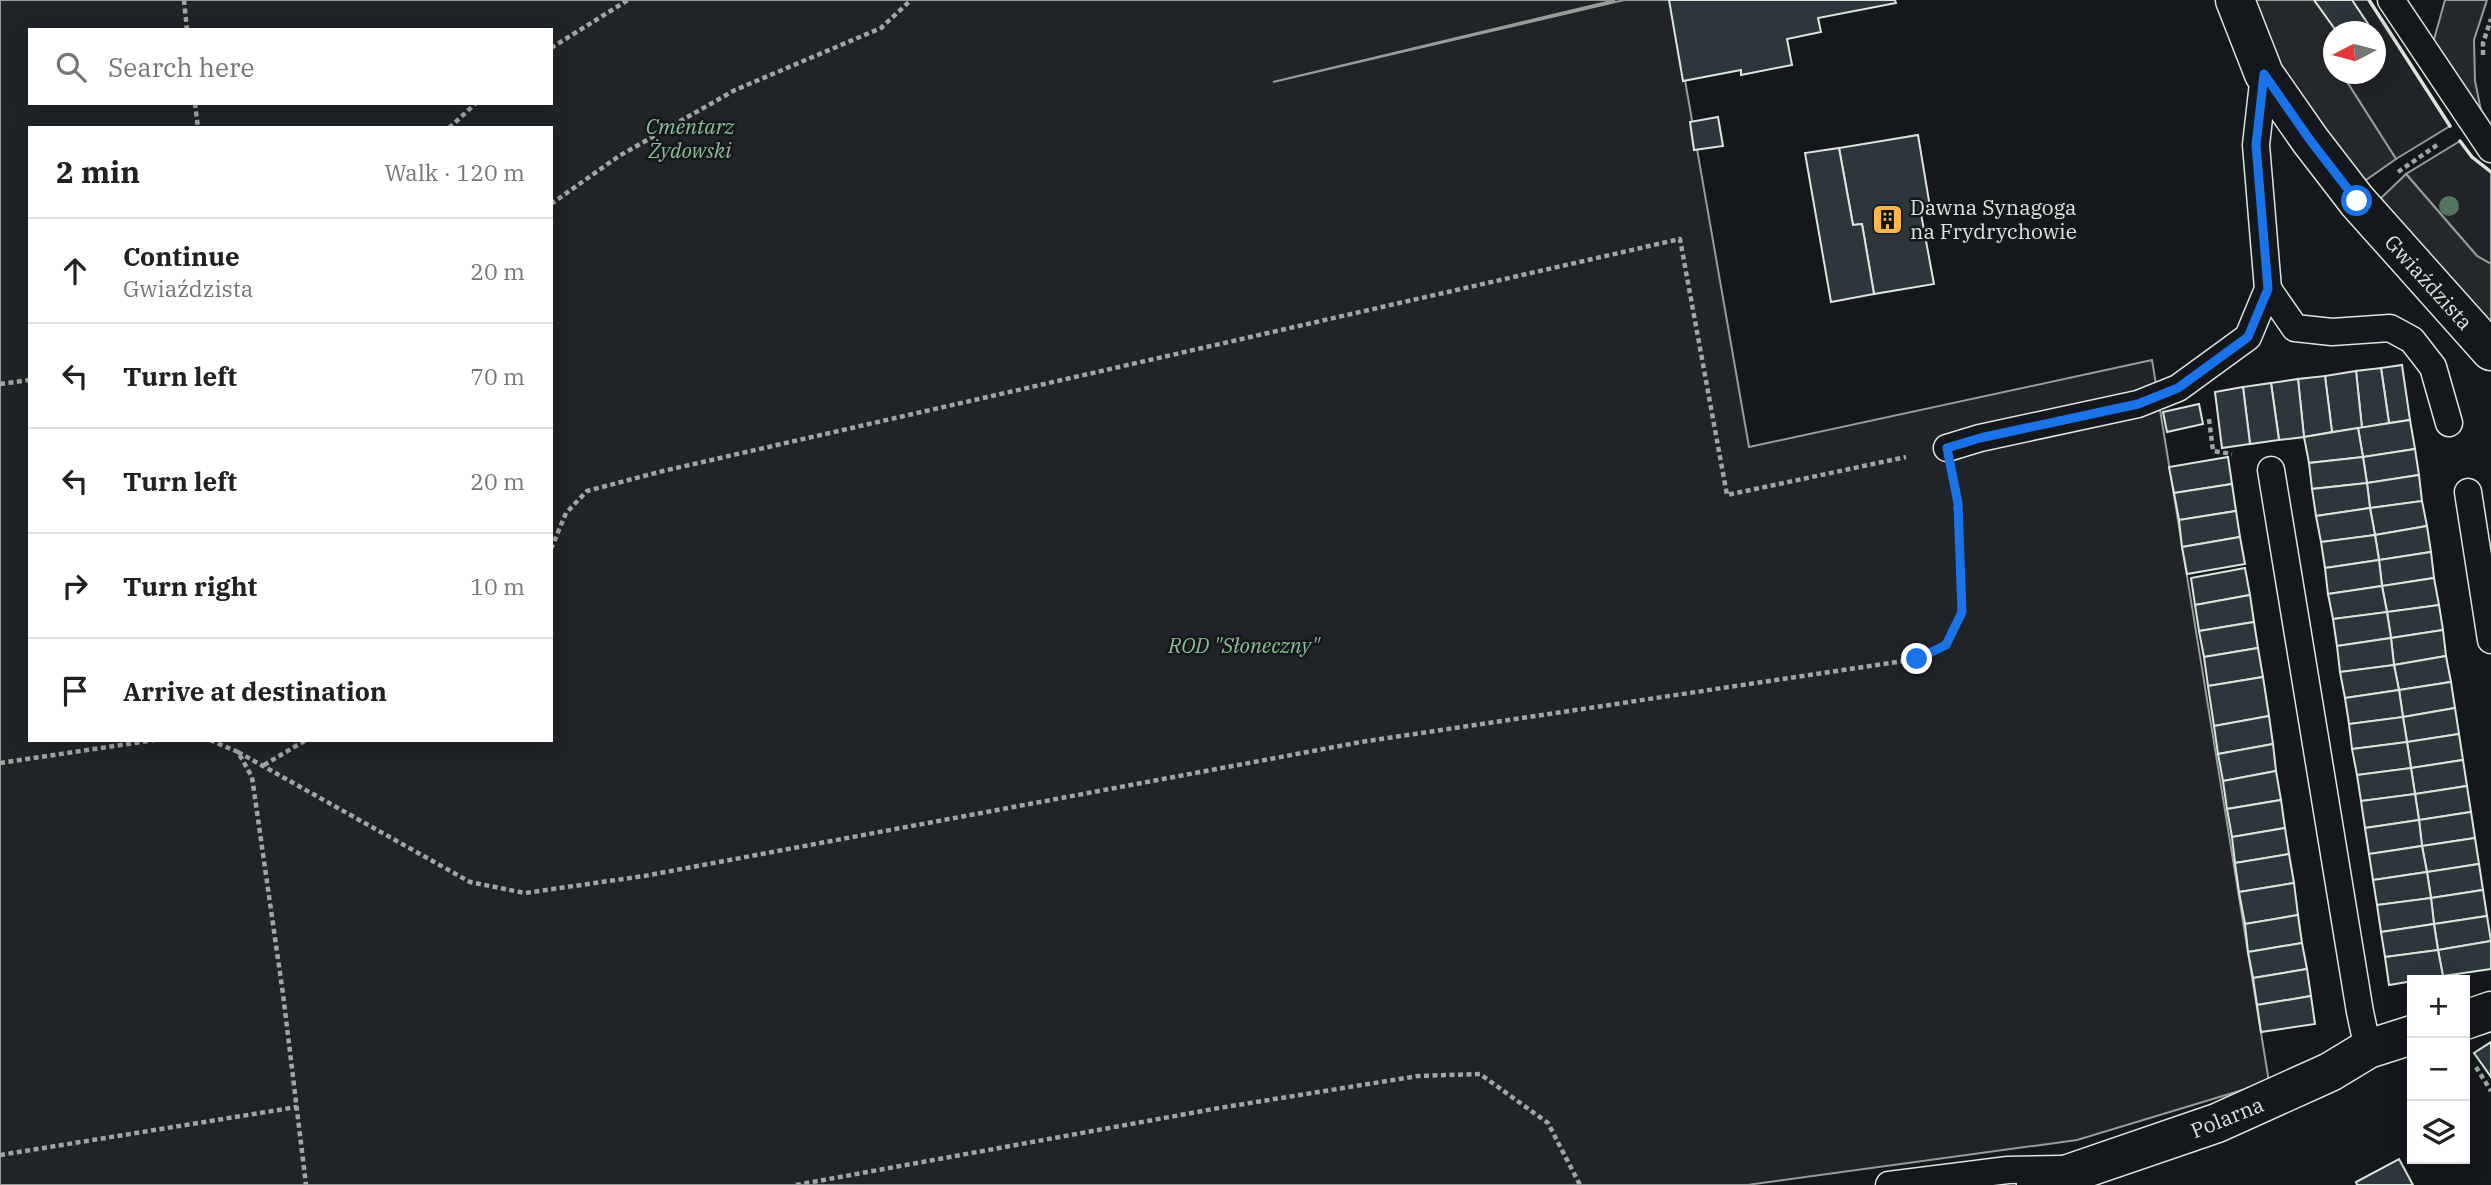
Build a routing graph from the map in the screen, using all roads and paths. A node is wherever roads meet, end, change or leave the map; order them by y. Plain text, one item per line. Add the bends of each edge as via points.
1 (184, 0) edge
2 (628, 0) edge
3 (911, 0) edge
4 (2235, 0) edge
5 (2391, 0) edge
6 (2490, 22) edge
7 (187, 28) edge
8 (553, 47) edge
9 (2483, 57) dead end
10 (2264, 74) junction
11 (195, 105) edge
12 (474, 105) edge
13 (2472, 121) junction
14 (198, 126) edge
15 (451, 126) edge
16 (2491, 149) edge
17 (2357, 201) junction
18 (553, 203) edge
19 (2268, 289) junction
20 (2490, 350) edge
21 (28, 380) edge
22 (0, 384) edge
23 (2208, 414) dead end
24 (2449, 423) dead end
25 (1947, 448) junction
26 (2226, 452) dead end
27 (2271, 470) dead end
28 (2468, 492) dead end
29 (553, 544) edge
30 (2491, 640) edge
31 (140, 742) edge
32 (215, 742) edge
33 (303, 742) edge
34 (238, 751) junction
35 (0, 763) edge
36 (263, 765) junction
37 (2491, 1011) edge
38 (2470, 1018) edge
39 (2407, 1037) edge
40 (2368, 1049) junction
41 (297, 1107) junction
42 (0, 1155) edge
43 (2083, 1169) junction
44 (306, 1185) edge
45 (796, 1185) edge
46 (1580, 1185) edge
47 (1889, 1185) edge
48 (2036, 1185) edge

1 - 7 path
2 - 8 path
3 - 18 path via 881,28 735,90 619,156
4 - 10 street, Gwiaździsta
5 - 13 lane
6 - 9 path
10 - 17 street, Gwiaździsta
10 - 19 lane via 2256,145
11 - 14 path
12 - 15 path
13 - 16 lane
13 - 17 path
17 - 20 street, Gwiaździsta
19 - 24 lane via 2295,328 2332,332 2390,328 2412,340 2433,367
19 - 25 lane via 2248,337 2178,388 2138,404
21 - 22 path
23 - 26 path via 2213,451
25 - 29 path via 1727,495 1680,239 587,491 566,513
25 - 36 path via 1958,503 1962,612 1946,645 1917,659 1361,742 644,876 525,892 470,882
27 - 40 lane
28 - 30 lane
31 - 35 path
32 - 34 path
33 - 36 path
34 - 36 path
34 - 41 path via 252,777
37 - 38 street
39 - 40 street, Polarna
40 - 43 street, Polarna via 2330,1072 2217,1123
41 - 42 path
41 - 44 path
43 - 47 lane via 2008,1170
43 - 48 street, Polarna
45 - 46 path via 1418,1076 1480,1074 1548,1123

